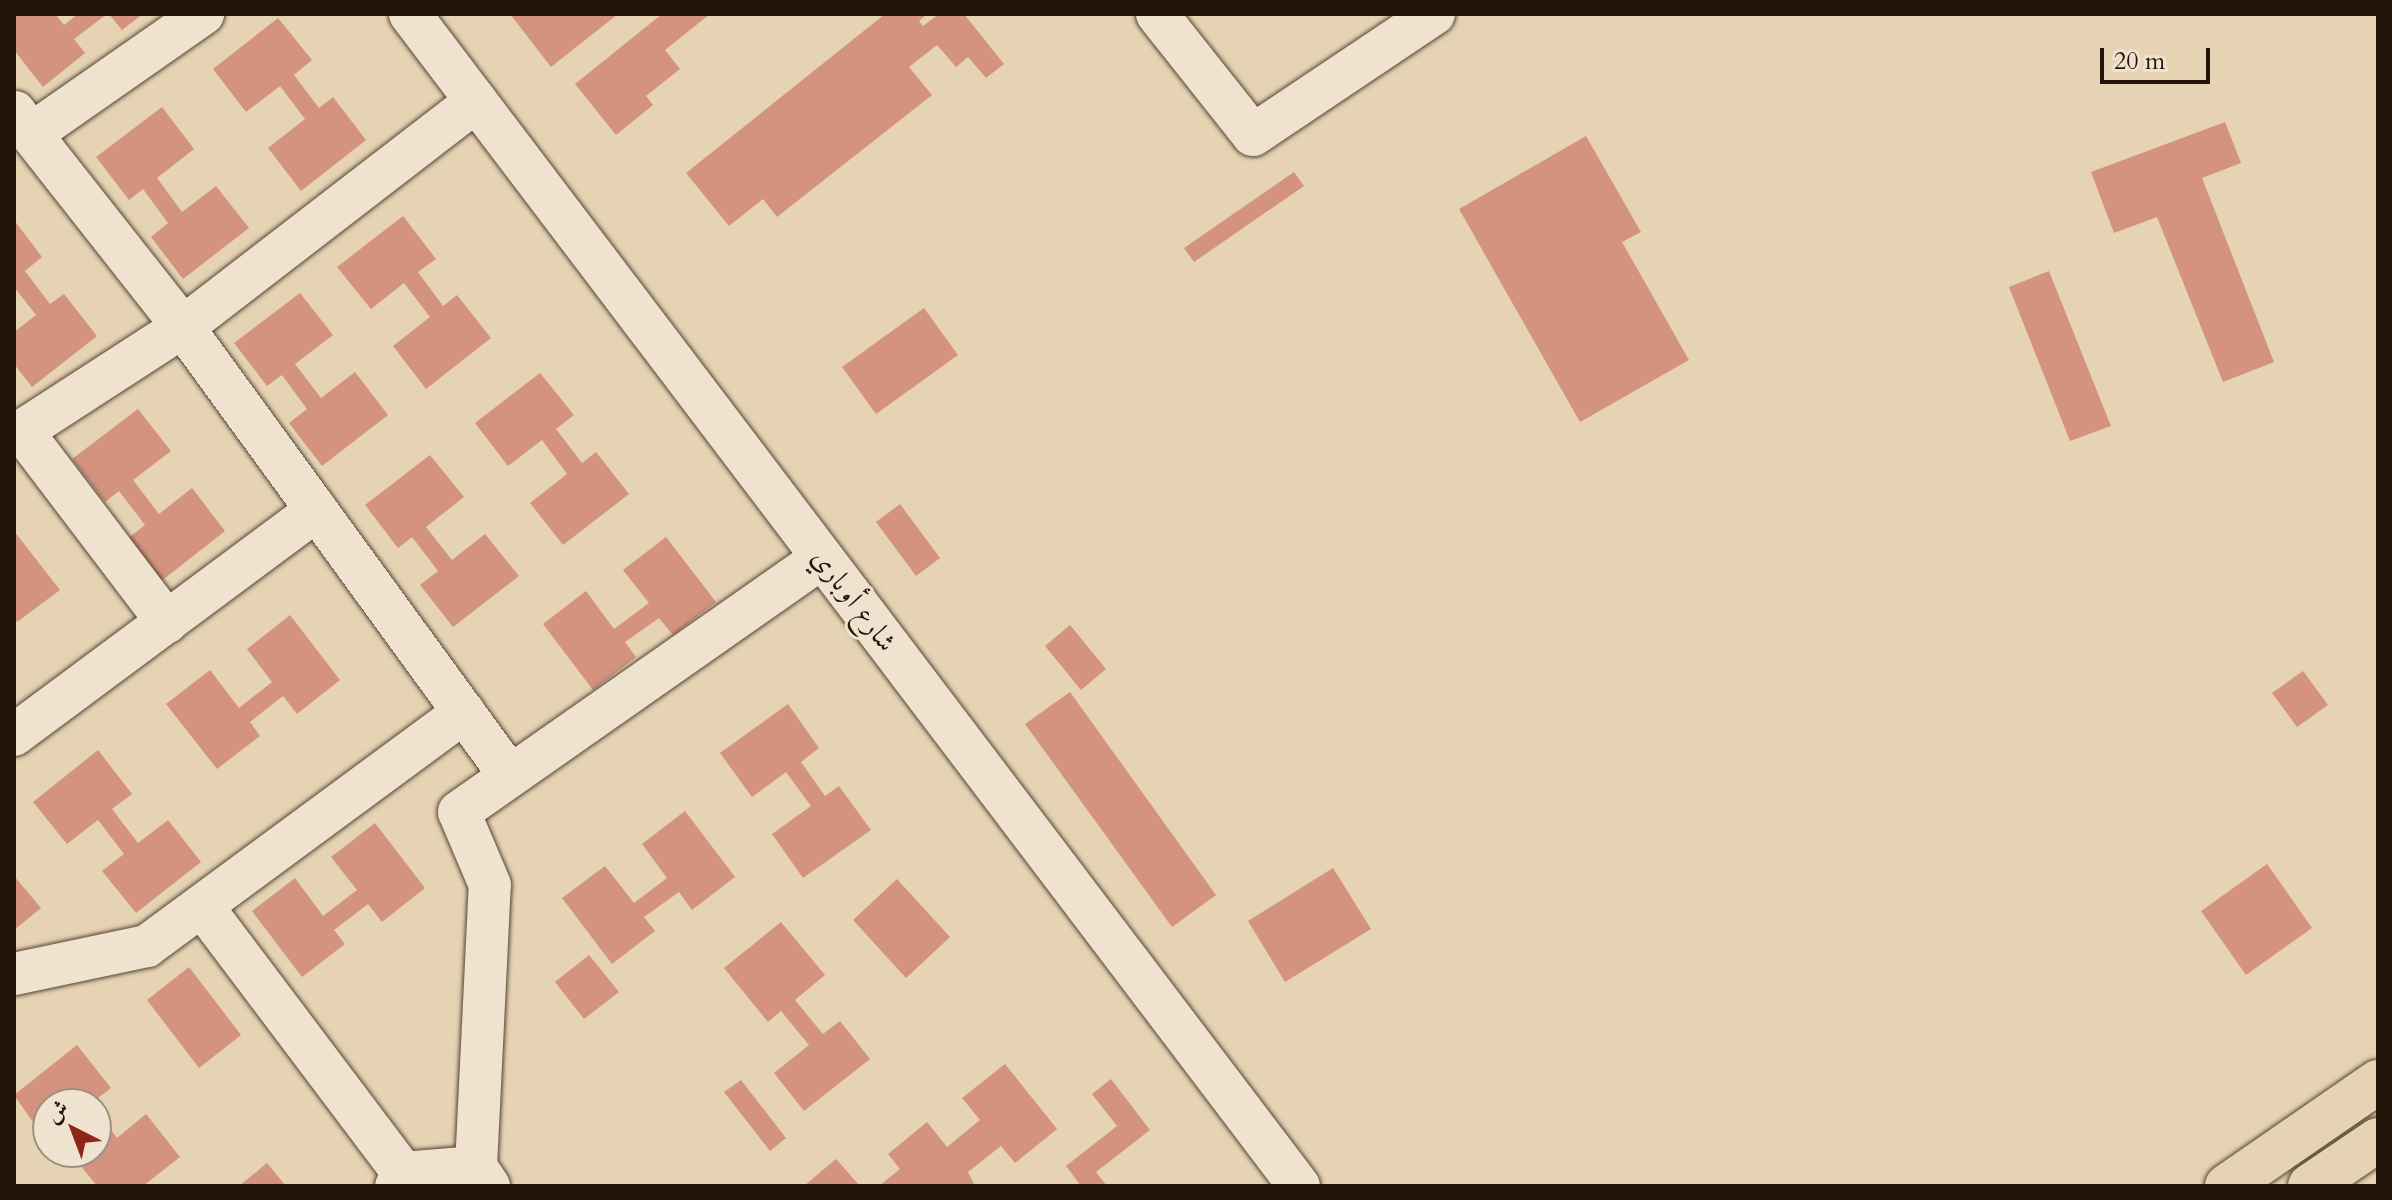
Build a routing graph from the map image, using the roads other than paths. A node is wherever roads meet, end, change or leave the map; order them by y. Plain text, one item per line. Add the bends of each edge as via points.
1 (203, 14) edge
2 (410, 14) edge
3 (1157, 14) edge
4 (1434, 14) edge
5 (476, 101) junction
6 (22, 123) edge
7 (183, 327) junction
8 (18, 431) edge
9 (317, 510) junction
10 (822, 558) junction
11 (167, 622) junction
12 (464, 712) junction
13 (14, 735) edge
14 (510, 776) junction
15 (202, 906) junction
16 (14, 974) edge
17 (2378, 1082) edge
18 (2378, 1140) edge
19 (482, 1177) edge
20 (400, 1179) edge
21 (1299, 1186) edge
22 (2227, 1186) edge
23 (2310, 1186) edge

1 - 6 street
2 - 5 street, شارع أوباري
3 - 4 street via 1253,135
5 - 7 street
5 - 10 street, شارع أوباري
6 - 7 street
7 - 8 street
7 - 9 street
8 - 11 street
9 - 11 street
9 - 12 street
10 - 14 street
10 - 21 street, شارع أوباري
11 - 13 street
12 - 14 street
12 - 15 street
14 - 19 street via 459,812 490,885
15 - 16 street via 147,946
15 - 20 street
17 - 22 highway
18 - 23 highway
19 - 20 street

